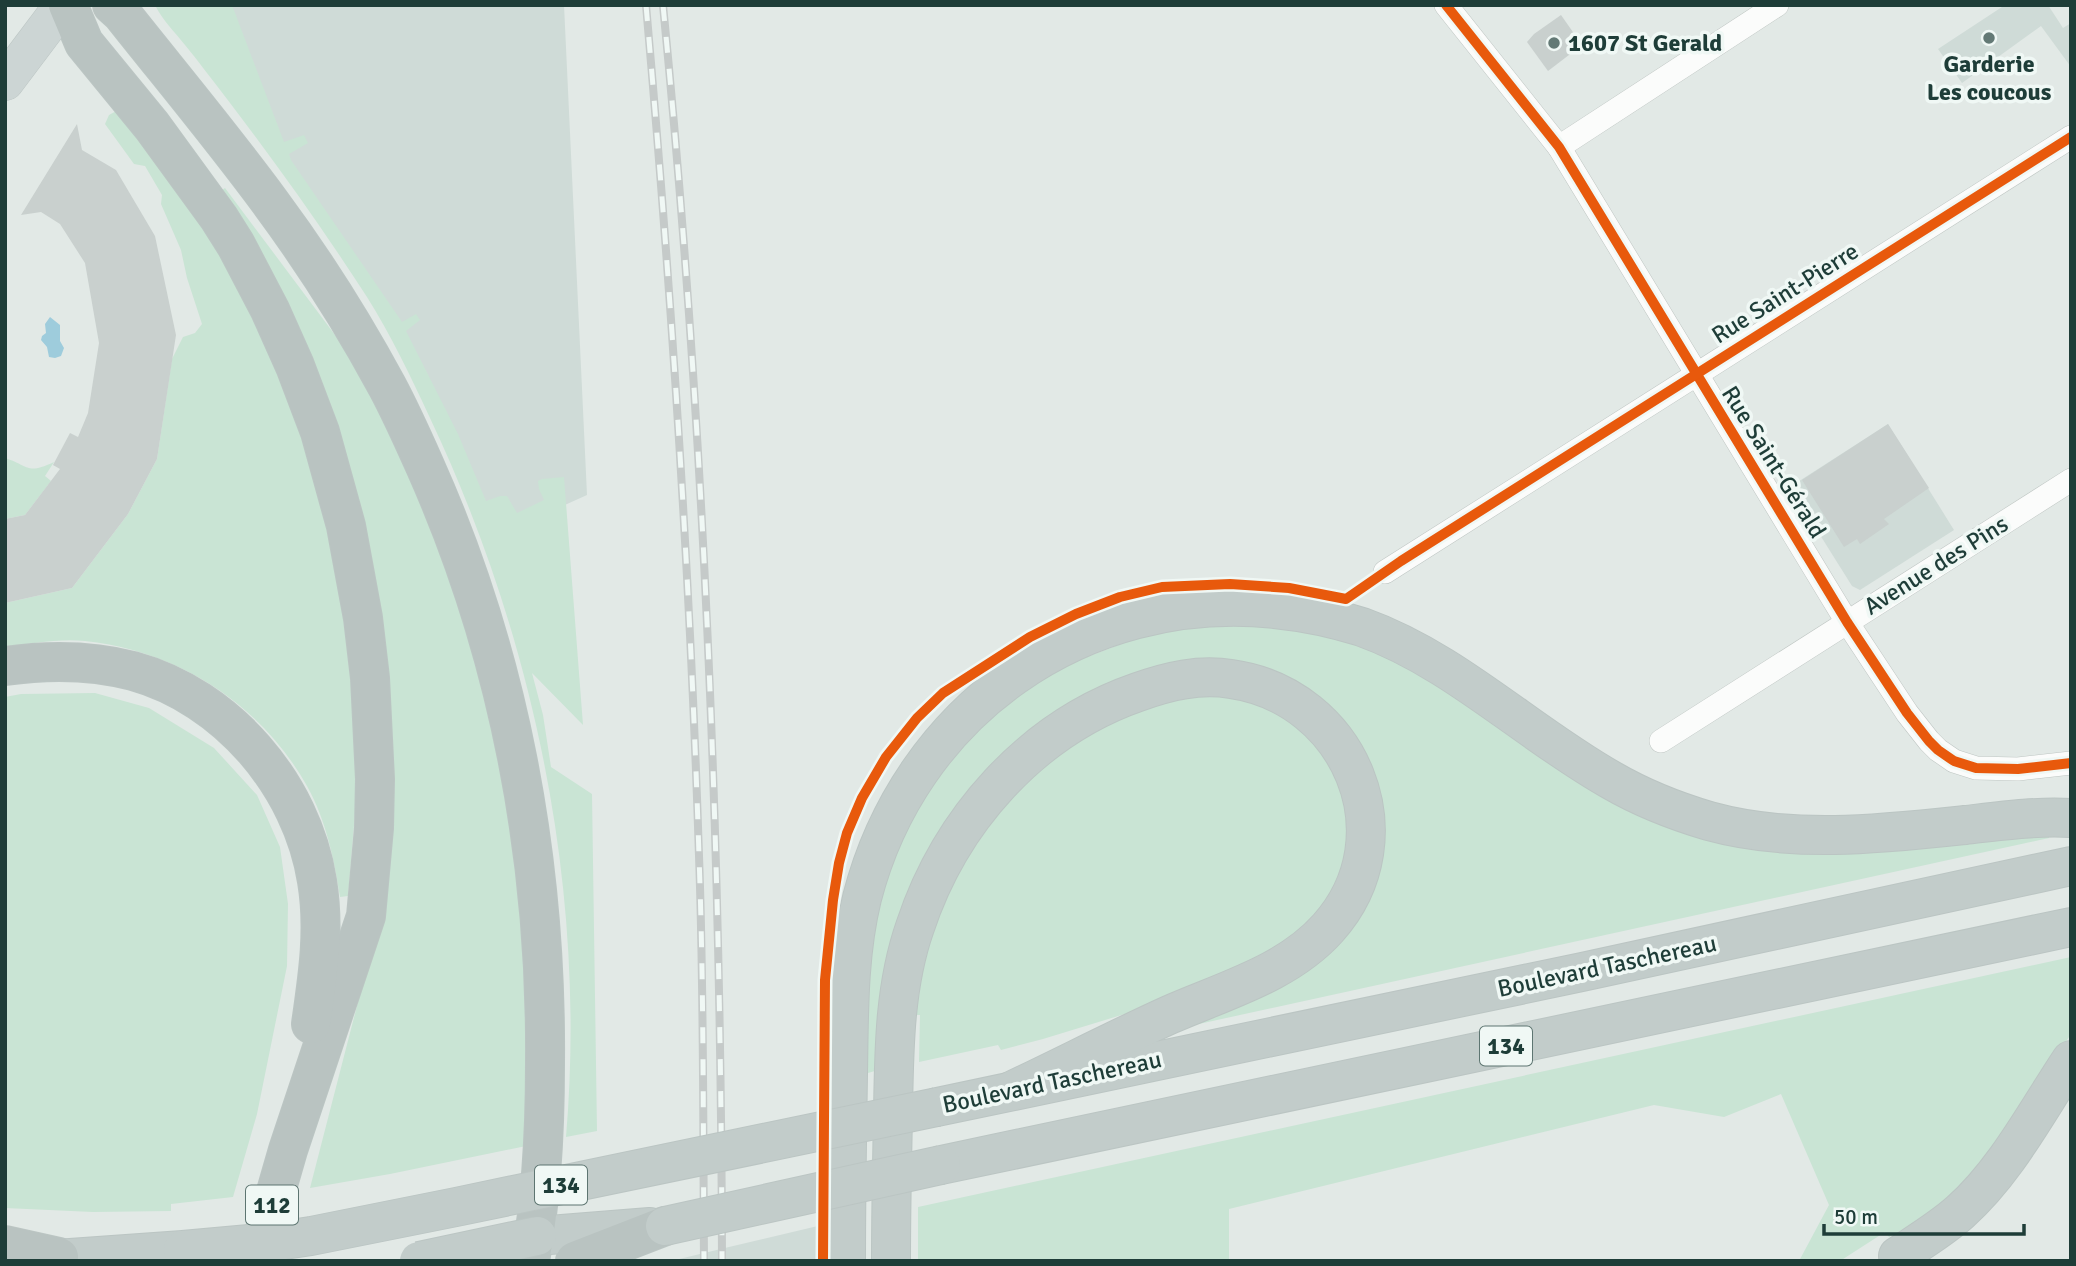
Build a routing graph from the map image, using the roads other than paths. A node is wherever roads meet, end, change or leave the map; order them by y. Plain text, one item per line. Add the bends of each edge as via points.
1 (65, 5) edge
2 (112, 5) edge
3 (1446, 5) edge
4 (1777, 5) edge
5 (5, 82) edge
6 (2071, 137) edge
7 (1559, 147) junction
8 (1696, 375) junction
9 (2071, 480) edge
10 (1385, 572) dead end
11 (1847, 622) junction
12 (5, 666) edge
13 (1661, 741) dead end
14 (2071, 763) edge
15 (2071, 818) edge
16 (2071, 866) edge
17 (2071, 927) edge
18 (2071, 1059) edge
19 (1011, 1091) junction
20 (288, 1150) junction
21 (665, 1226) junction
22 (5, 1245) edge
23 (1898, 1256) dead end
24 (43, 1259) edge
25 (256, 1261) edge
26 (419, 1261) edge
27 (530, 1261) edge
28 (575, 1261) edge
29 (846, 1261) edge
30 (891, 1261) edge

1 - 5 main road
1 - 20 highway via 84,43 174,155 252,274 307,396 353,558 375,757 366,916
2 - 27 highway via 251,176 324,281 403,415 472,584 517,748 540,918 545,1097
3 - 7 street, Rue Saint-Gérald
4 - 7 street
6 - 8 street, Rue Saint-Pierre
7 - 8 street, Rue Saint-Gérald
8 - 10 street, Rue Saint-Pierre
8 - 11 street, Rue Saint-Gérald
9 - 11 street, Avenue des Pins
11 - 13 street, Avenue des Pins
11 - 14 street, Rue Saint-Gérald via 1917,727 1954,761 1997,769
12 - 20 highway via 88,663 169,685 208,707 240,735 268,766 290,801 313,859 321,928 316,993
15 - 29 highway via 1834,835 1735,827 1626,789 1429,660 1341,621 1287,610 1215,607 1118,624 1040,658 967,715 917,775 883,836 858,917 851,971
16 - 19 highway, Boulevard Taschereau / 134
17 - 21 highway, 134, bridge
18 - 23 highway via 1973,1200
19 - 24 highway, Boulevard Taschereau / 134, bridge via 298,1238 183,1251
19 - 30 highway via 1272,970 1328,929 1358,877 1366,823 1352,769 1314,716 1271,690 1234,679 1197,678 1162,684 1113,702 1057,734 1017,766 977,810 930,888 913,931 904,972 895,1040
20 - 25 highway, 112
21 - 26 highway, 134, bridge via 537,1236
21 - 28 highway
22 - 24 highway

